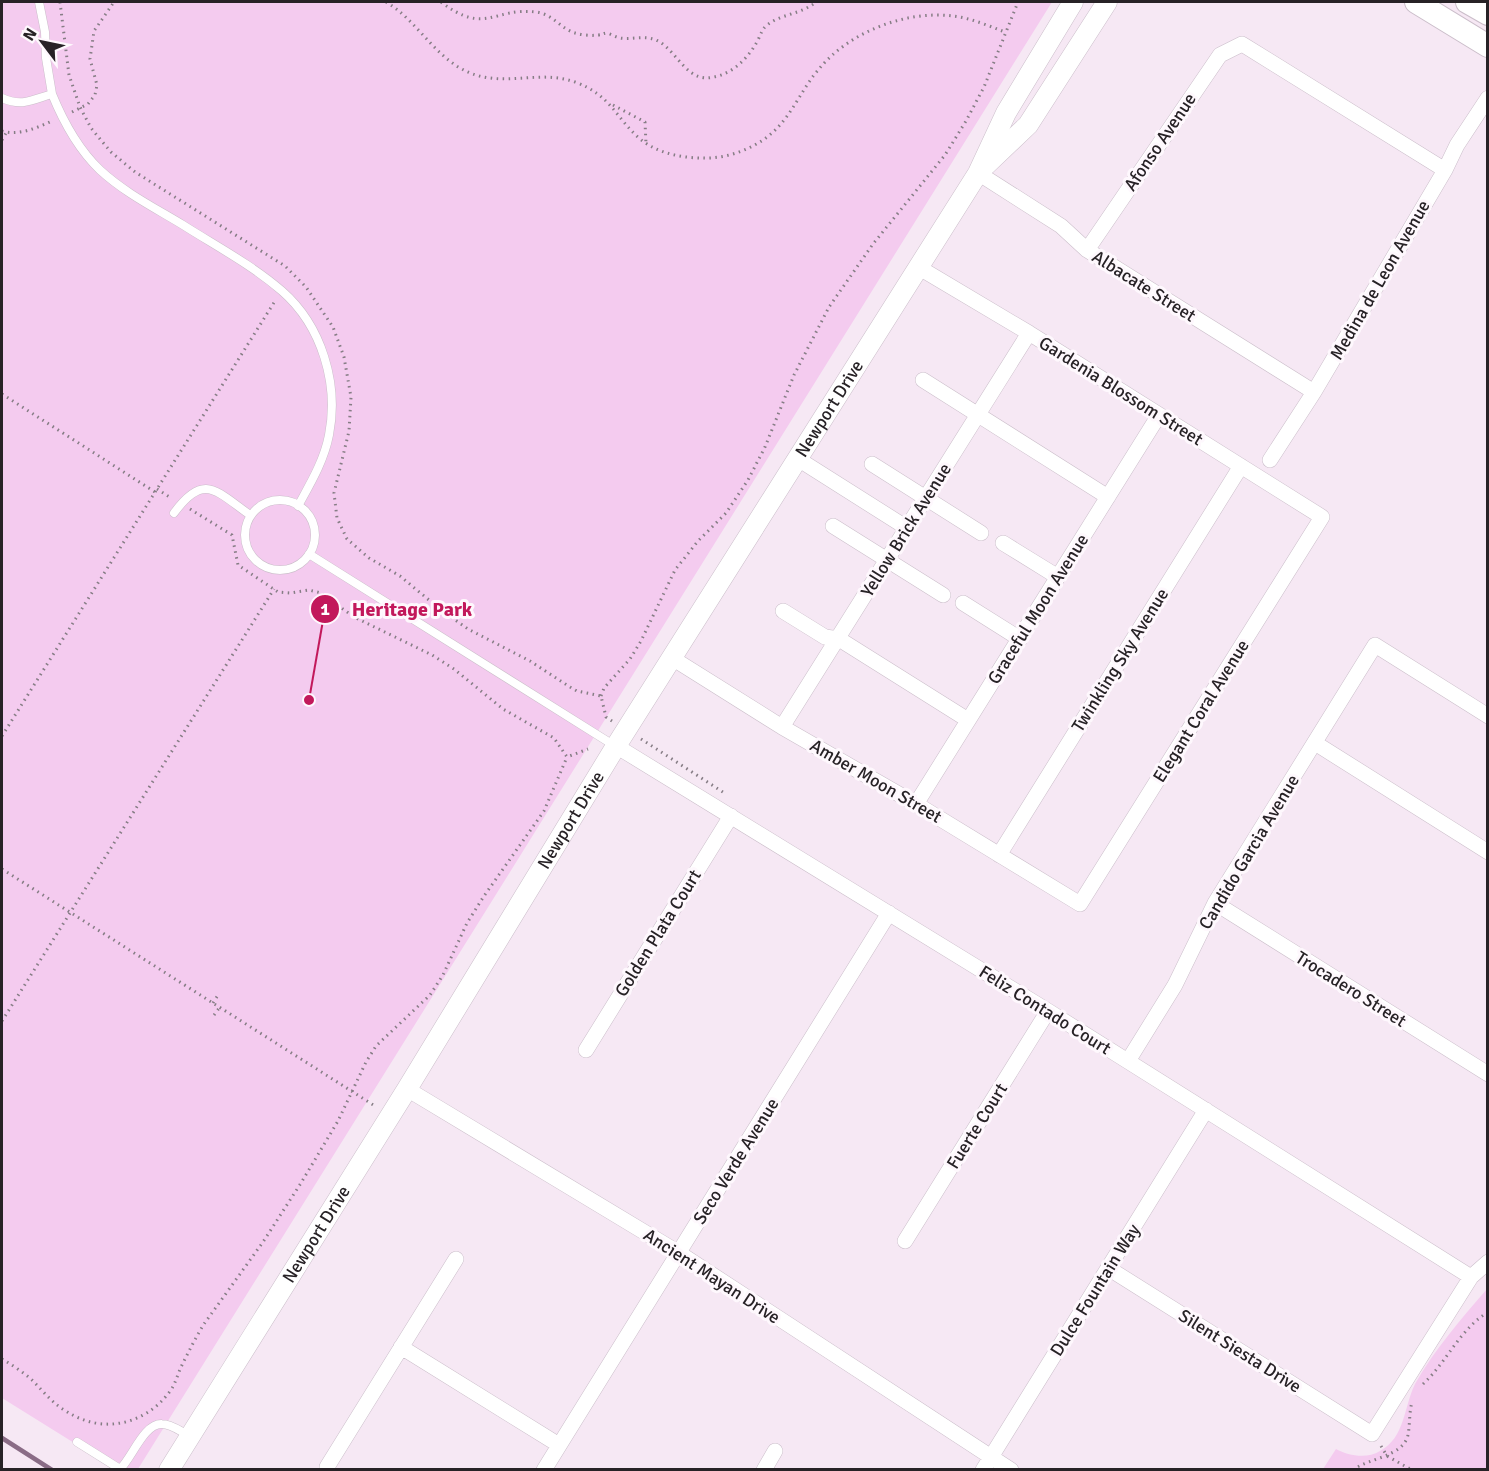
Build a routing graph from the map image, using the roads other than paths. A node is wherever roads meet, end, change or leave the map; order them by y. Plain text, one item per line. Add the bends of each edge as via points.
1 (39, 2) edge
2 (1073, 2) edge
3 (1107, 2) edge
4 (1416, 2) edge
5 (1467, 2) edge
6 (1488, 14) edge
7 (1488, 46) edge
8 (52, 94) junction
9 (2, 98) edge
10 (1488, 98) edge
11 (1445, 170) junction
12 (978, 173) junction
13 (1087, 250) junction
14 (918, 267) junction
15 (1029, 333) junction
16 (923, 380) dead end
17 (1314, 392) junction
18 (978, 415) junction
19 (1159, 415) junction
20 (798, 459) junction
21 (1270, 460) dead end
22 (872, 464) dead end
23 (1240, 466) junction
24 (1108, 496) junction
25 (926, 498) junction
26 (298, 506) junction
27 (174, 513) dead end
28 (250, 515) junction
29 (1322, 517) joint
30 (833, 526) dead end
31 (907, 528) junction
32 (981, 532) dead end
33 (1003, 543) dead end
34 (309, 554) junction
35 (887, 560) junction
36 (1058, 577) junction
37 (943, 595) dead end
38 (963, 603) dead end
39 (783, 611) dead end
40 (839, 639) junction
41 (1020, 639) junction
42 (672, 658) junction
43 (1488, 716) edge
44 (968, 720) junction
45 (782, 727) junction
46 (621, 738) junction
47 (1315, 744) junction
48 (916, 804) junction
49 (731, 816) junction
50 (1488, 852) edge
51 (999, 855) junction
52 (1215, 903) junction
53 (1080, 904) joint
54 (889, 914) junction
55 (1048, 1011) junction
56 (586, 1050) dead end
57 (1128, 1061) junction
58 (1488, 1074) edge
59 (407, 1089) junction
60 (1206, 1110) junction
61 (905, 1241) dead end
62 (679, 1253) junction
63 (456, 1259) dead end
64 (1488, 1262) edge
65 (1108, 1268) junction
66 (1471, 1277) junction
67 (401, 1347) junction
68 (190, 1436) junction
69 (76, 1442) dead end
70 (559, 1445) junction
71 (775, 1451) dead end
72 (987, 1463) edge
73 (327, 1467) dead end
74 (169, 1470) edge
75 (544, 1470) edge
76 (764, 1470) edge
77 (1011, 1470) edge

1 - 8 lane
2 - 12 street, Newport Drive via 1006,114
3 - 12 street, Newport Drive via 1028,125
4 - 7 main road
5 - 6 main road
8 - 9 lane via 22,104
8 - 26 lane via 80,147 99,168 121,187 281,290 320,342 329,370 329,436
10 - 11 street, Medina de Leon Avenue
11 - 13 street, Afonso Avenue via 1242,44 1220,55
11 - 17 street, Medina de Leon Avenue
12 - 13 street, Albacate Street via 1061,226
12 - 14 street, Newport Drive
13 - 17 street, Albacate Street
14 - 15 street, Gardenia Blossom Street
14 - 20 street, Newport Drive
15 - 18 street, Yellow Brick Avenue
15 - 19 street, Gardenia Blossom Street
16 - 18 street
17 - 21 street, Medina de Leon Avenue
18 - 24 street
18 - 25 street, Yellow Brick Avenue
19 - 23 street, Gardenia Blossom Street
19 - 24 street, Graceful Moon Avenue
20 - 31 street
20 - 42 street, Newport Drive
22 - 25 street
23 - 29 street, Gardenia Blossom Street
23 - 51 street, Twinkling Sky Avenue
24 - 36 street, Graceful Moon Avenue
25 - 31 street, Yellow Brick Avenue
25 - 32 street
26 - 28 lane via 280,500 268,502
26 - 34 lane via 310,517 314,528
27 - 28 lane via 196,489 211,490
28 - 34 lane via 244,537 252,557 271,569 282,570 294,567
29 - 53 street, Elegant Coral Avenue
30 - 35 street
31 - 35 street, Yellow Brick Avenue
33 - 36 street
34 - 46 lane
35 - 37 street
35 - 40 street, Yellow Brick Avenue
36 - 41 street, Graceful Moon Avenue
38 - 41 street
39 - 40 street via 825,637
40 - 44 street
40 - 45 street, Yellow Brick Avenue
41 - 44 street, Graceful Moon Avenue
42 - 45 street, Amber Moon Street
42 - 46 street, Newport Drive
43 - 47 street, Candido Garcia Avenue via 1375,645
44 - 48 street, Graceful Moon Avenue
45 - 48 street, Amber Moon Street
46 - 49 street, Feliz Contado Court
46 - 59 street, Newport Drive
47 - 50 street
47 - 52 street, Candido Garcia Avenue
48 - 51 street, Amber Moon Street
49 - 54 street, Feliz Contado Court
49 - 56 street, Golden Plata Court
51 - 53 street, Amber Moon Street
52 - 57 street, Candido Garcia Avenue via 1175,985
52 - 58 street, Trocadero Street
54 - 55 street, Feliz Contado Court
54 - 62 street, Seco Verde Avenue
55 - 57 street, Feliz Contado Court
55 - 61 street, Fuerte Court
57 - 60 street, Feliz Contado Court
59 - 62 street, Ancient Mayan Drive
59 - 68 street, Newport Drive
60 - 65 street, Dulce Fountain Way
60 - 66 street, Feliz Contado Court
62 - 70 street, Seco Verde Avenue
62 - 72 street, Ancient Mayan Drive
63 - 67 street
64 - 66 street
65 - 66 street, Silent Siesta Drive via 1372,1434
65 - 72 street, Dulce Fountain Way
67 - 70 street
67 - 73 street
68 - 69 lane via 171,1426 155,1425 120,1469
68 - 74 street, Newport Drive
70 - 75 street, Seco Verde Avenue
71 - 76 street
72 - 77 street, Ancient Mayan Drive

